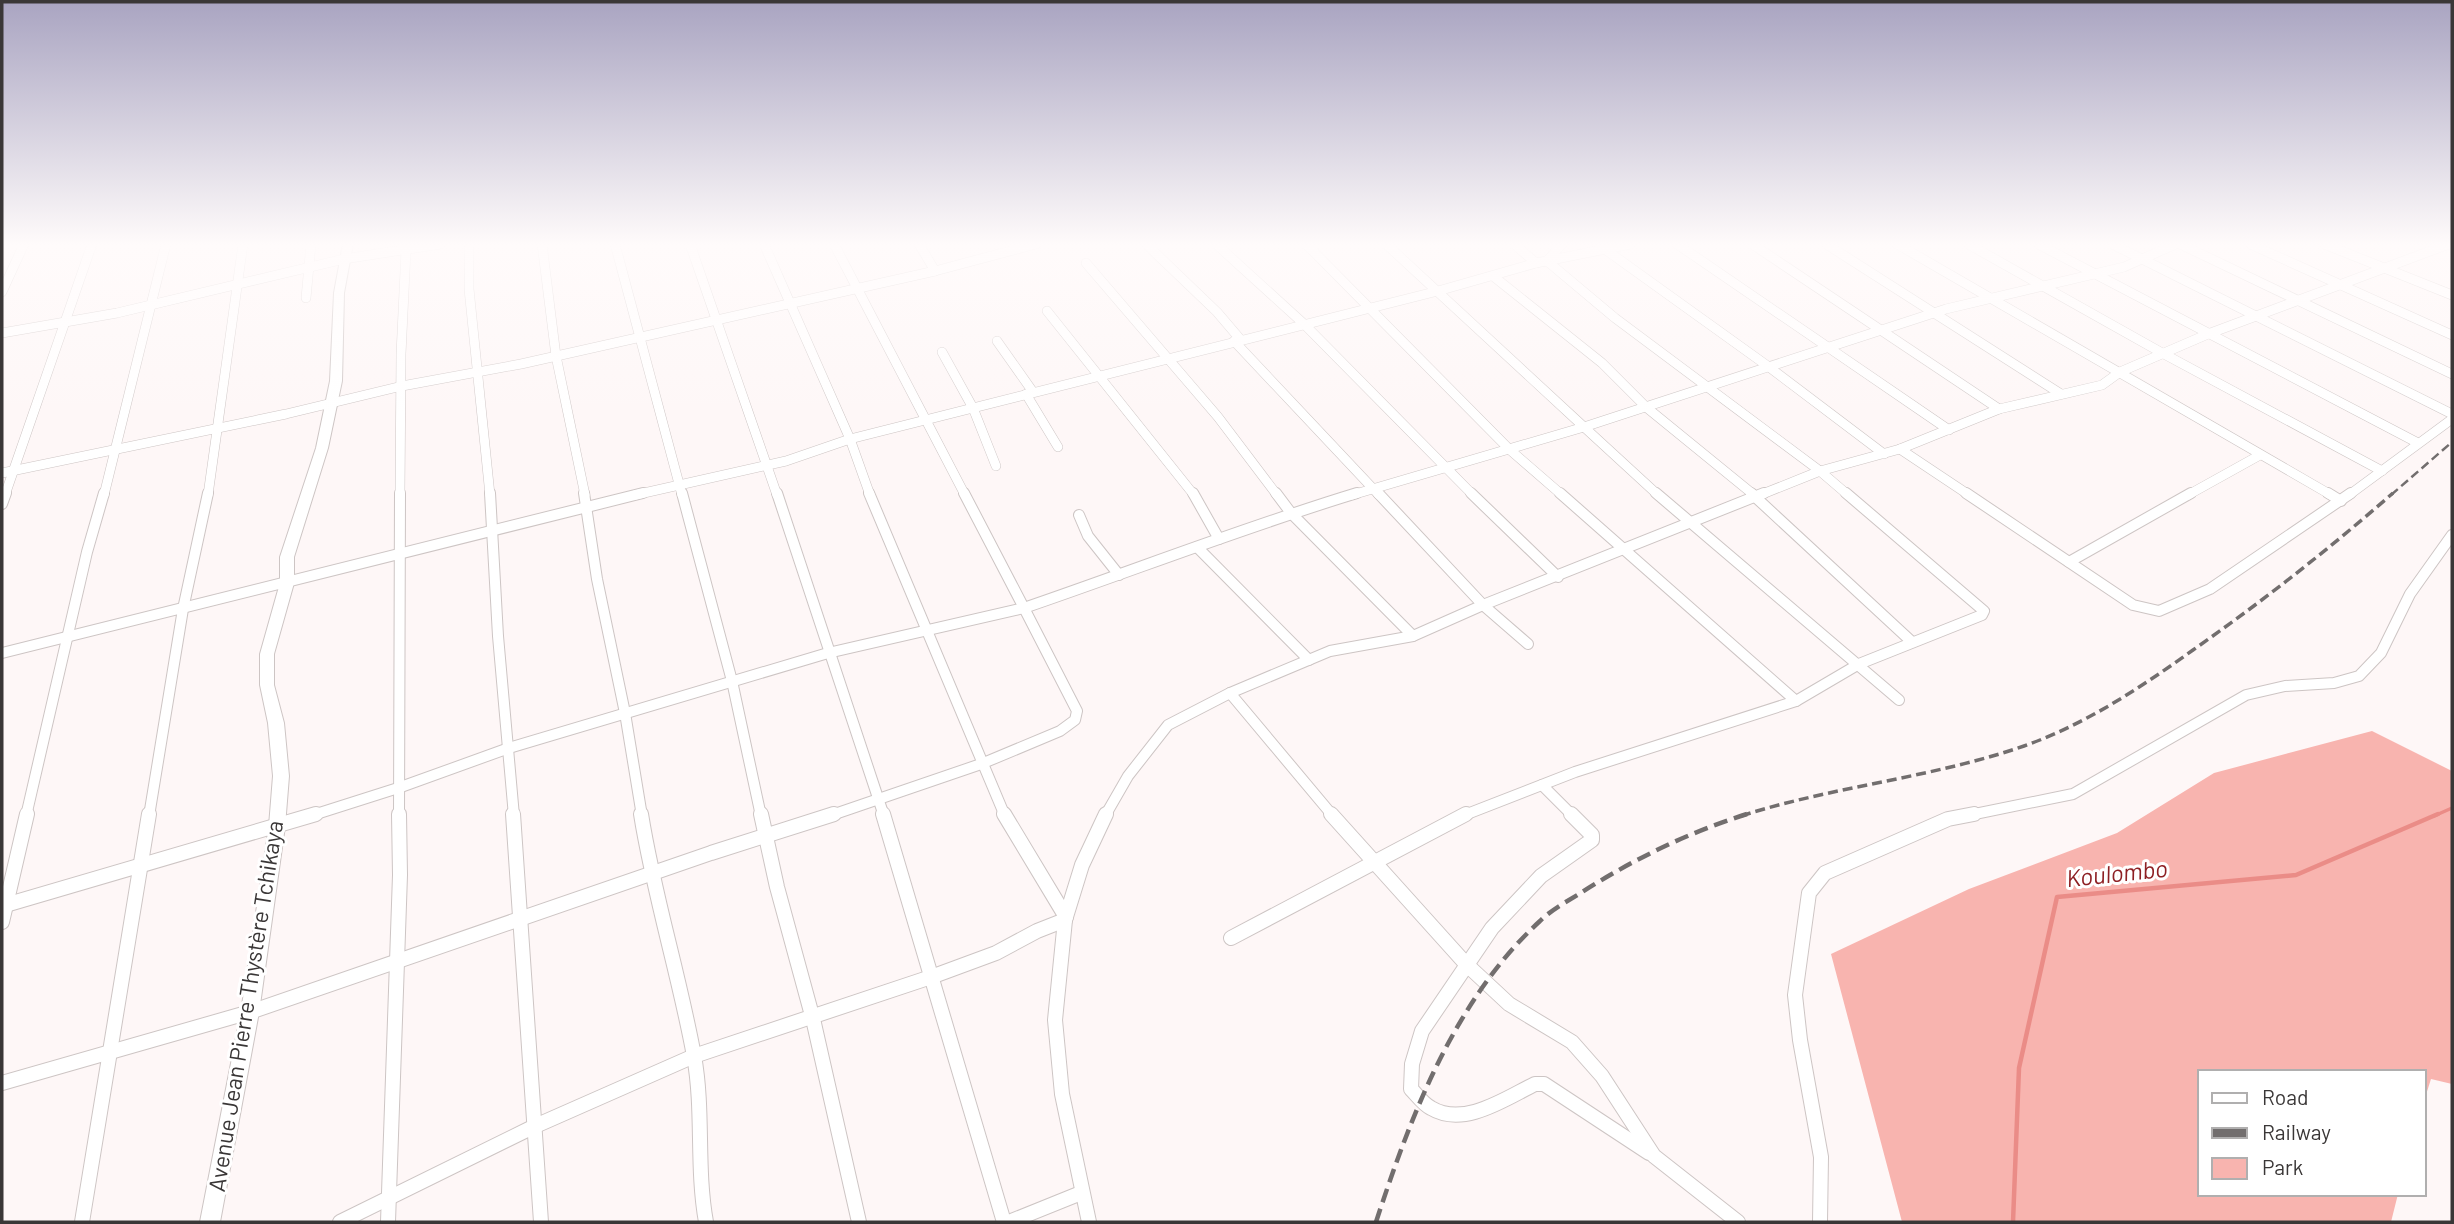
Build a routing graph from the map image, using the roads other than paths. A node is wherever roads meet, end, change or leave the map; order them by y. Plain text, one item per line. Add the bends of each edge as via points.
1 (73, 301) edge
2 (151, 301) edge
3 (170, 301) edge
4 (233, 301) edge
5 (340, 301) edge
6 (403, 301) edge
7 (470, 301) edge
8 (549, 301) edge
9 (629, 301) edge
10 (710, 301) edge
11 (798, 301) edge
12 (862, 301) edge
13 (1119, 301) edge
14 (1206, 301) edge
15 (1279, 301) edge
16 (1366, 301) edge
17 (1396, 301) edge
18 (1449, 301) edge
19 (1524, 301) edge
20 (1595, 301) edge
21 (1677, 301) edge
22 (1762, 301) edge
23 (1839, 301) edge
24 (1916, 301) edge
25 (1978, 301) edge
26 (1995, 301) edge
27 (2071, 301) edge
28 (2146, 301) edge
29 (2224, 301) edge
30 (2294, 301) edge
31 (2299, 301) edge
32 (2375, 301) edge
33 (789, 303) junction
34 (150, 306) junction
35 (1372, 307) junction
36 (1047, 311) dead end
37 (1935, 313) junction
38 (2254, 317) junction
39 (716, 320) junction
40 (66, 323) junction
41 (1304, 324) junction
42 (1882, 329) junction
43 (2, 333) edge
44 (2208, 334) junction
45 (2452, 335) edge
46 (638, 337) junction
47 (1237, 340) junction
48 (997, 341) dead end
49 (1830, 347) junction
50 (942, 352) dead end
51 (2164, 354) junction
52 (556, 356) junction
53 (1167, 358) junction
54 (1769, 367) junction
55 (479, 372) junction
56 (2120, 372) junction
57 (2452, 374) edge
58 (1101, 375) junction
59 (402, 386) junction
60 (1708, 387) junction
61 (1029, 393) junction
62 (2061, 394) junction
63 (330, 405) junction
64 (1646, 407) junction
65 (973, 408) junction
66 (1999, 410) junction
67 (2452, 417) edge
68 (925, 420) junction
69 (1584, 427) junction
70 (219, 428) junction
71 (1949, 429) junction
72 (850, 439) junction
73 (2418, 443) junction
74 (1058, 447) dead end
75 (1509, 449) junction
76 (1900, 449) junction
77 (117, 450) junction
78 (1884, 454) junction
79 (2260, 456) junction
80 (768, 465) junction
81 (996, 467) dead end
82 (1445, 468) junction
83 (1820, 471) junction
84 (2382, 471) junction
85 (7, 472) edge
86 (679, 484) junction
87 (1374, 489) junction
88 (1757, 498) junction
89 (2340, 501) junction
90 (2, 503) edge
91 (587, 507) junction
92 (1291, 513) junction
93 (1079, 515) dead end
94 (1689, 524) junction
95 (491, 533) junction
96 (2452, 535) edge
97 (1219, 539) junction
98 (1197, 547) junction
99 (1623, 551) junction
100 (400, 555) junction
101 (2069, 562) junction
102 (1119, 575) junction
103 (1558, 577) junction
104 (287, 583) junction
105 (1483, 604) junction
106 (1024, 608) junction
107 (183, 609) junction
108 (929, 630) junction
109 (68, 636) junction
110 (1413, 636) junction
111 (1912, 642) junction
112 (1528, 644) dead end
113 (2, 653) edge
114 (828, 653) junction
115 (1309, 660) junction
116 (1859, 663) junction
117 (732, 681) junction
118 (1230, 693) junction
119 (1899, 700) dead end
120 (1796, 701) junction
121 (625, 713) junction
122 (509, 748) junction
123 (981, 764) junction
124 (1542, 785) junction
125 (398, 788) junction
126 (878, 797) junction
127 (277, 826) junction
128 (765, 836) junction
129 (1371, 861) junction
130 (140, 865) junction
131 (651, 874) junction
132 (4, 906) edge
133 (520, 917) junction
134 (1066, 919) junction
135 (2, 922) edge
136 (1231, 938) dead end
137 (398, 959) junction
138 (1466, 964) junction
139 (931, 977) junction
140 (250, 1012) junction
141 (813, 1019) junction
142 (111, 1051) junction
143 (694, 1056) junction
144 (2, 1083) edge
145 (533, 1127) junction
146 (1654, 1156) junction
147 (1081, 1193) junction
148 (388, 1201) junction
149 (82, 1222) edge
150 (210, 1222) edge
151 (340, 1222) edge
152 (388, 1222) edge
153 (541, 1222) edge
154 (706, 1222) edge
155 (859, 1222) edge
156 (1007, 1222) edge
157 (1089, 1222) edge
158 (1738, 1222) edge
159 (1820, 1222) edge

1 - 40 street
2 - 34 street
3 - 34 street
4 - 70 street
5 - 63 street, Avenue Jean Pierre Thystère Tchikaya via 336,381
6 - 59 street
7 - 55 street
8 - 52 street
9 - 46 street
10 - 39 street
11 - 33 street
12 - 68 street
13 - 53 street
14 - 47 street
15 - 41 street
16 - 35 street
17 - 35 street
18 - 69 street
19 - 64 street via 1602,363
20 - 60 street
21 - 54 street
22 - 49 street
23 - 42 street
24 - 37 street
25 - 37 street
26 - 56 street
27 - 51 street
28 - 44 street
29 - 38 street
30 - 38 street
31 - 57 street
32 - 45 street
33 - 39 street
33 - 72 street
34 - 40 street
34 - 77 street
35 - 41 street
35 - 75 street
36 - 58 street
37 - 42 street
37 - 62 street
38 - 44 street
38 - 67 street
39 - 46 street
39 - 80 street
40 - 43 street
40 - 85 street
41 - 47 street
41 - 82 street
42 - 49 street
42 - 66 street
44 - 51 street
44 - 73 street
46 - 52 street
46 - 86 street
47 - 53 street
47 - 87 street
48 - 61 street
49 - 54 street
49 - 71 street
50 - 65 street
51 - 56 street
51 - 84 street
52 - 55 street
52 - 91 street
53 - 58 street
53 - 92 street via 1218,416
54 - 60 street
54 - 78 street
55 - 59 street
55 - 95 street
56 - 62 street via 2102,385
56 - 79 street
58 - 61 street
58 - 97 street via 1192,491
59 - 63 street
59 - 100 street
60 - 64 street
60 - 83 street
61 - 65 street
61 - 74 street
62 - 66 street
63 - 70 street
63 - 104 street, Avenue Jean Pierre Thystère Tchikaya via 316,470 287,557
64 - 69 street
64 - 88 street
65 - 68 street
65 - 81 street
66 - 71 street
67 - 73 street
68 - 72 street
68 - 106 street
69 - 75 street
69 - 94 street
70 - 77 street
70 - 107 street
71 - 76 street
72 - 80 street
72 - 108 street
73 - 84 street
75 - 82 street
75 - 99 street
76 - 78 street
76 - 101 street
77 - 85 street
77 - 109 street
78 - 83 street
79 - 89 street
79 - 101 street
80 - 86 street
80 - 114 street
82 - 87 street
82 - 103 street
83 - 88 street
83 - 111 street via 1984,611
84 - 89 street
85 - 90 street
86 - 91 street
86 - 117 street
87 - 92 street
87 - 105 street
88 - 94 street
88 - 111 street
89 - 101 street via 2210,589 2159,611 2133,606
91 - 95 street
91 - 121 street
92 - 97 street
92 - 110 street
93 - 102 street via 1088,536
94 - 99 street
94 - 116 street
95 - 100 street
95 - 122 street
96 - 159 street via 2410,594 2381,653 2359,676 2246,695 2073,794 1948,819 1825,873 1809,893 1795,995 1821,1157
97 - 98 street
98 - 102 street
98 - 115 street
99 - 103 street
99 - 120 street
100 - 104 street
100 - 125 street
102 - 106 street
103 - 105 street
104 - 107 street
104 - 127 street, Avenue Jean Pierre Thystère Tchikaya via 267,654 267,685 281,776
105 - 110 street
105 - 112 street
106 - 108 street
106 - 123 street via 1077,711 1075,720 1060,731
107 - 109 street
107 - 130 street
108 - 114 street
108 - 123 street
109 - 113 street
109 - 132 street
110 - 115 street via 1346,647
111 - 116 street
114 - 117 street
114 - 126 street
115 - 118 street
116 - 119 street
116 - 120 street
117 - 121 street
117 - 128 street
118 - 129 street
118 - 134 street via 1168,725 1128,776 1082,865
120 - 124 street
121 - 122 street
121 - 131 street
122 - 125 street
122 - 133 street
123 - 126 street
123 - 134 street via 1002,811
124 - 129 street via 1450,820
124 - 138 street via 1592,840 1541,876 1492,928
125 - 127 street
125 - 137 street
126 - 128 street
126 - 139 street
127 - 130 street
127 - 140 street, Avenue Jean Pierre Thystère Tchikaya
128 - 131 street
128 - 141 street
129 - 136 street
129 - 138 street
130 - 132 street
130 - 142 street
131 - 133 street
131 - 143 street
132 - 135 street
133 - 137 street
133 - 145 street
134 - 139 street via 996,953
134 - 147 street via 1055,1020 1062,1094
137 - 140 street
137 - 148 street
138 - 146 street via 1510,1004 1572,1042 1602,1076
138 - 146 street via 1422,1031 1411,1089 1433,1109 1451,1114 1469,1113 1544,1084
139 - 141 street
139 - 156 street
140 - 142 street
140 - 150 street, Avenue Jean Pierre Thystère Tchikaya
141 - 143 street
141 - 155 street
142 - 144 street
142 - 149 street
143 - 145 street
143 - 154 street via 699,1188
145 - 148 street
145 - 153 street
146 - 158 street
147 - 156 street
147 - 157 street
148 - 151 street
148 - 152 street

